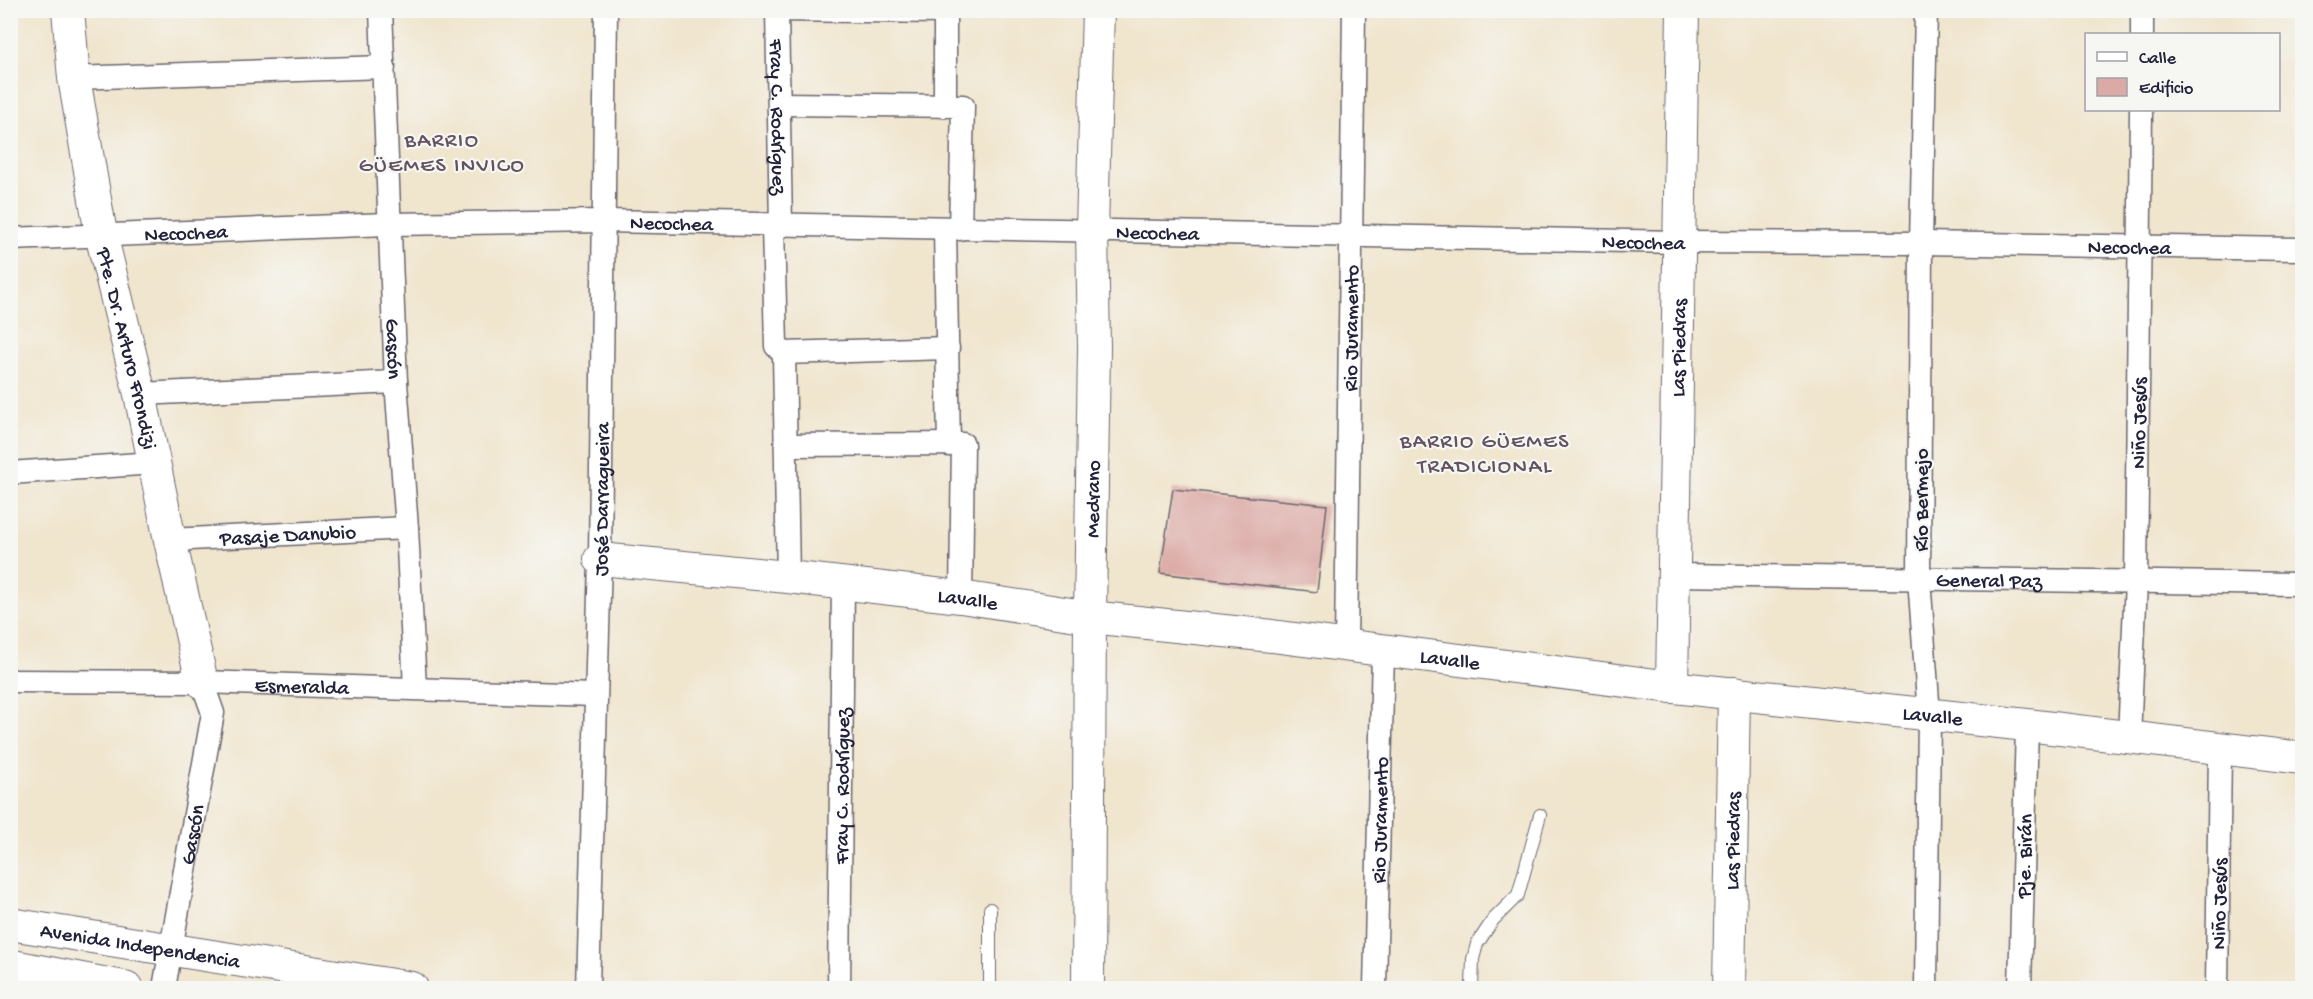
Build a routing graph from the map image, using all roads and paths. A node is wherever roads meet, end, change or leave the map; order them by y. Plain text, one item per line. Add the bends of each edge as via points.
1 (68, 10) edge
2 (381, 10) edge
3 (606, 10) edge
4 (777, 10) edge
5 (1098, 10) edge
6 (1354, 10) edge
7 (1683, 10) edge
8 (1926, 10) edge
9 (2142, 10) edge
10 (945, 11) edge
11 (2142, 33) edge
12 (384, 67) junction
13 (74, 78) junction
14 (780, 104) junction
15 (945, 106) junction
16 (2141, 111) edge
17 (604, 221) junction
18 (388, 224) junction
19 (777, 226) junction
20 (953, 229) junction
21 (1092, 229) junction
22 (101, 234) junction
23 (1351, 235) junction
24 (10, 238) edge
25 (1678, 242) junction
26 (1921, 243) junction
27 (2139, 247) junction
28 (2302, 249) edge
29 (948, 348) junction
30 (784, 353) junction
31 (396, 382) junction
32 (140, 394) junction
33 (787, 445) junction
34 (949, 445) junction
35 (154, 463) junction
36 (10, 473) edge
37 (407, 528) junction
38 (170, 540) junction
39 (600, 559) junction
40 (1674, 576) junction
41 (788, 577) junction
42 (1919, 578) junction
43 (2136, 582) junction
44 (843, 584) junction
45 (2302, 584) edge
46 (961, 597) junction
47 (1090, 616) junction
48 (1346, 646) junction
49 (1383, 651) junction
50 (10, 681) edge
51 (202, 682) junction
52 (1672, 687) junction
53 (415, 688) junction
54 (1734, 693) junction
55 (595, 694) junction
56 (1929, 715) junction
57 (2026, 725) junction
58 (2129, 737) junction
59 (2220, 748) junction
60 (2302, 758) edge
61 (1540, 815) dead end
62 (990, 909) dead end
63 (10, 924) edge
64 (172, 949) junction
65 (10, 966) edge
66 (126, 988) edge
67 (164, 988) edge
68 (412, 988) edge
69 (588, 988) edge
70 (839, 988) edge
71 (990, 988) edge
72 (1088, 988) edge
73 (1376, 988) edge
74 (1472, 988) edge
75 (1729, 988) edge
76 (1926, 988) edge
77 (2020, 988) edge
78 (2217, 988) edge

1 - 13 street, Pte. Dr. Arturo Frondizi
2 - 12 street, Gascón
3 - 17 street, José Darragueira
4 - 10 street
4 - 14 street, Fray C. Rodríguez
5 - 21 street, Medrano
6 - 23 street, Rio Juramento
7 - 25 street, Las Piedras
8 - 26 street, Río Bermejo
9 - 11 street
10 - 15 street
12 - 13 street
12 - 18 street, Gascón
13 - 22 street, Pte. Dr. Arturo Frondizi
14 - 15 street
14 - 19 street, Fray C. Rodríguez
15 - 20 street via 963,106
16 - 27 street, Niño Jesús
17 - 18 street, Necochea
17 - 19 street, Necochea
17 - 39 street, José Darragueira
18 - 22 street, Necochea
18 - 31 street, Gascón
19 - 20 street, Necochea
19 - 30 street, Fray C. Rodríguez via 776,346
20 - 21 street, Necochea
20 - 29 street
21 - 23 street, Necochea
21 - 47 street, Medrano
22 - 24 street, Necochea
22 - 32 street, Pte. Dr. Arturo Frondizi
23 - 25 street, Necochea
23 - 48 street, Rio Juramento
25 - 26 street, Necochea
25 - 40 street, Las Piedras
26 - 27 street, Necochea
26 - 42 street, Río Bermejo
27 - 28 street, Necochea
27 - 43 street, Niño Jesús
29 - 30 street
29 - 34 street
30 - 33 street
31 - 32 street
31 - 37 street, Gascón
32 - 35 street, Pte. Dr. Arturo Frondizi
33 - 34 street
33 - 41 street
34 - 46 street via 963,444
35 - 36 street
35 - 38 street, Pte. Dr. Arturo Frondizi
37 - 38 street, Pasaje Danubio
37 - 53 street, Gascón
38 - 51 street, Pte. Dr. Arturo Frondizi
39 - 41 street, Lavalle
39 - 55 street, José Darragueira
40 - 42 street, General Paz
40 - 52 street, Las Piedras
41 - 44 street, Lavalle
42 - 43 street, General Paz
42 - 56 street, Río Bermejo
43 - 45 street, General Paz
43 - 58 street, Niño Jesús
44 - 46 street, Lavalle
44 - 70 street, Fray C. Rodríguez
46 - 47 street, Lavalle
47 - 48 street, Lavalle
47 - 72 street, Medrano
48 - 49 street, Lavalle
49 - 52 street, Lavalle
49 - 73 street, Rio Juramento
50 - 51 street, Esmeralda
51 - 53 street, Esmeralda
51 - 64 street, Gascón via 213,713
52 - 54 street, Lavalle
53 - 55 street, Esmeralda
54 - 56 street, Lavalle
54 - 75 street, Las Piedras
55 - 69 street, José Darragueira
56 - 57 street, Lavalle
56 - 76 street, Río Bermejo
57 - 58 street, Lavalle
57 - 77 street, Pje. Birán
58 - 59 street, Lavalle
59 - 60 street, Lavalle
59 - 78 street, Niño Jesús
61 - 74 lane via 1518,895 1493,920 1477,944
62 - 71 lane
63 - 64 street, Avenida Independencia
64 - 67 street, Gascón
64 - 68 street, Avenida Independencia
65 - 66 highway, Avenida Independencia

